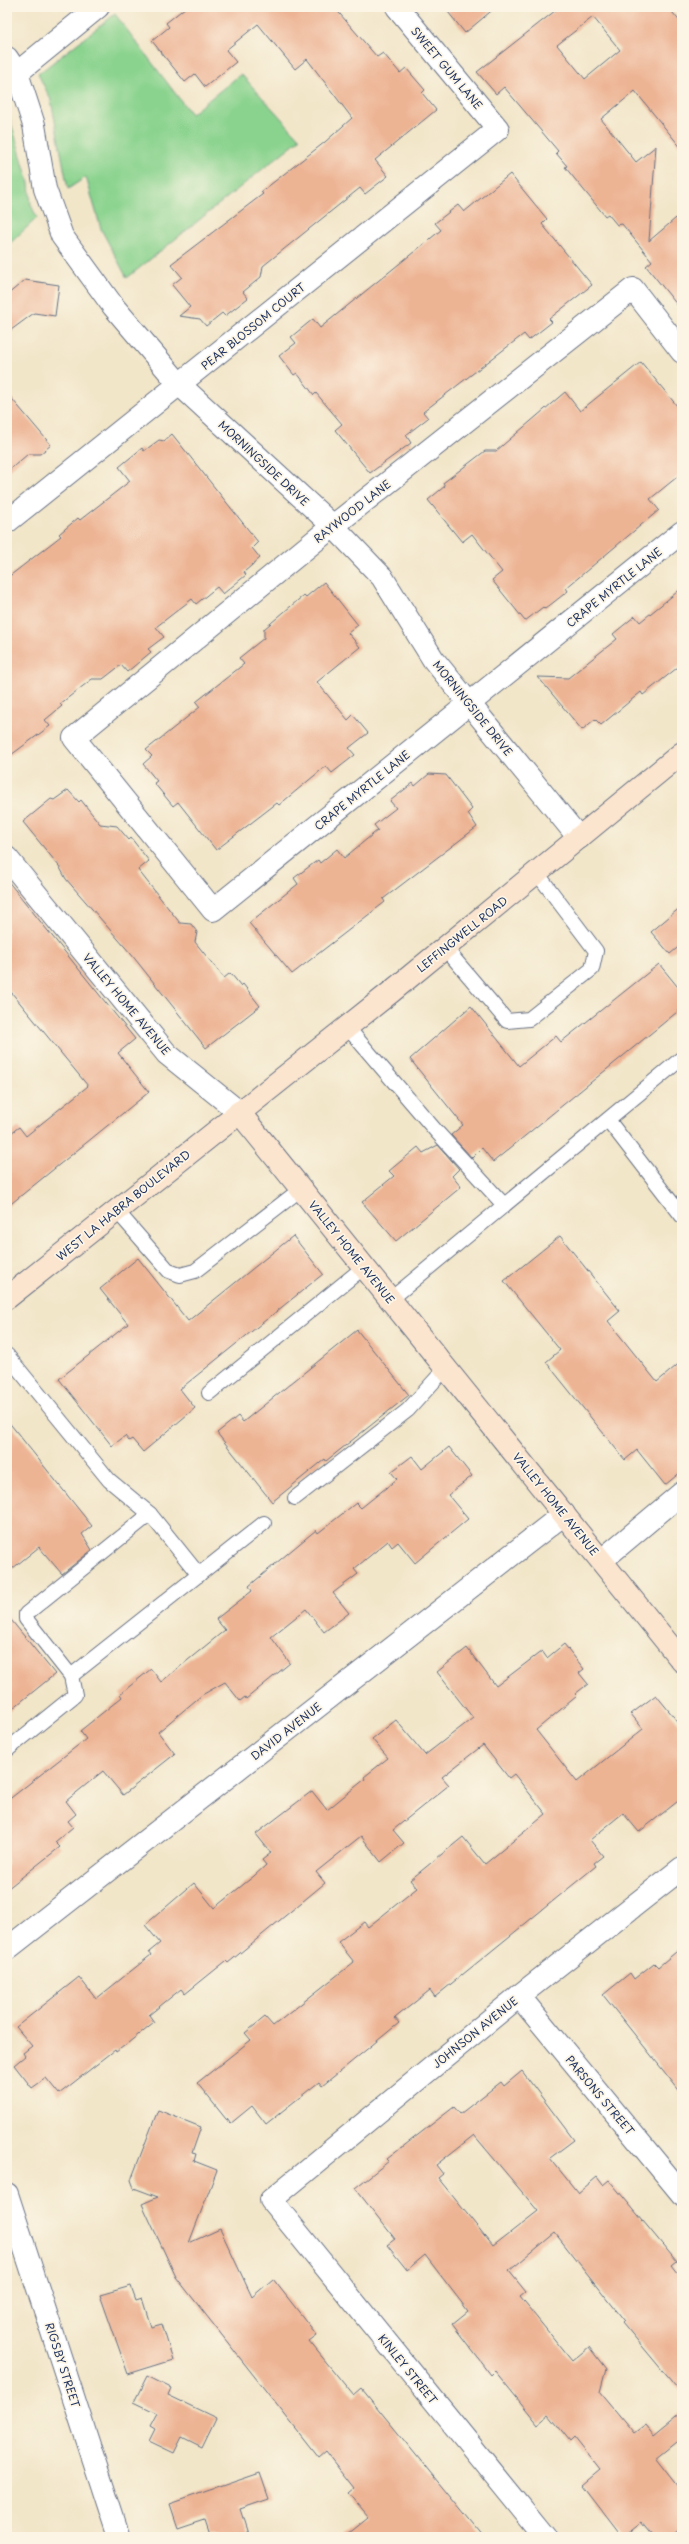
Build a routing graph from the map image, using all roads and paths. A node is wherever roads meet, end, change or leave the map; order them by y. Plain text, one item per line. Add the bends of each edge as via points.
1 (98, 7) edge
2 (397, 7) edge
3 (12, 65) edge
4 (498, 129) joint
5 (682, 352) edge
6 (180, 385) junction
7 (7, 522) edge
8 (333, 526) junction
9 (682, 532) edge
10 (470, 704) junction
11 (74, 738) joint
12 (682, 753) edge
13 (579, 838) junction
14 (7, 858) edge
15 (537, 873) junction
16 (445, 948) junction
17 (347, 1027) junction
18 (682, 1058) edge
19 (239, 1112) junction
20 (608, 1120) junction
21 (301, 1190) junction
22 (504, 1205) junction
23 (116, 1210) junction
24 (682, 1216) edge
25 (364, 1267) junction
26 (7, 1298) edge
27 (391, 1299) junction
28 (7, 1355) edge
29 (445, 1369) junction
30 (209, 1393) dead end
31 (682, 1493) edge
32 (295, 1498) dead end
33 (150, 1514) junction
34 (564, 1514) junction
35 (264, 1523) dead end
36 (602, 1560) junction
37 (199, 1575) junction
38 (682, 1661) edge
39 (71, 1676) junction
40 (7, 1750) edge
41 (682, 1868) edge
42 (7, 1949) edge
43 (519, 1996) junction
44 (7, 2194) edge
45 (682, 2194) edge
46 (271, 2200) joint
47 (119, 2537) edge
48 (545, 2537) edge

1 - 3 street
2 - 4 street, SWEET GUM LANE
3 - 6 street, MORNINGSIDE DRIVE via 34,125 45,189 62,236 113,306
4 - 6 street, PEAR BLOSSOM COURT
5 - 8 street, RAYWOOD LANE via 633,289
6 - 7 street, PEAR BLOSSOM COURT
6 - 8 street, MORNINGSIDE DRIVE
8 - 10 street, MORNINGSIDE DRIVE via 382,577 433,659
8 - 11 street, RAYWOOD LANE
9 - 10 street, CRAPE MYRTLE LANE
10 - 11 street, CRAPE MYRTLE LANE via 213,910
10 - 13 street, MORNINGSIDE DRIVE
12 - 13 main road, LEFFINGWELL ROAD
13 - 15 main road, LEFFINGWELL ROAD
14 - 19 street, VALLEY HOME AVENUE via 167,1054
15 - 16 main road, LEFFINGWELL ROAD
15 - 16 lane via 596,951 592,969 528,1019 507,1021
16 - 17 main road, LEFFINGWELL ROAD
17 - 19 main road, LEFFINGWELL ROAD
17 - 22 lane via 436,1131
18 - 20 lane
19 - 21 main road, VALLEY HOME AVENUE
19 - 23 main road, WEST LA HABRA BOULEVARD
20 - 22 lane
20 - 24 lane
21 - 23 lane via 195,1271 180,1275 169,1271
21 - 25 main road, VALLEY HOME AVENUE
22 - 27 lane
23 - 26 main road, WEST LA HABRA BOULEVARD
25 - 27 main road, VALLEY HOME AVENUE
25 - 30 lane
27 - 29 main road, VALLEY HOME AVENUE
28 - 33 lane via 110,1480
29 - 32 lane via 408,1410
29 - 34 main road, VALLEY HOME AVENUE
31 - 36 street
33 - 37 lane
33 - 39 lane via 26,1614 26,1619
34 - 36 main road, VALLEY HOME AVENUE
34 - 42 street, DAVID AVENUE
35 - 37 lane
36 - 38 main road, VALLEY HOME AVENUE
37 - 39 lane
39 - 40 lane via 75,1694
41 - 43 street, JOHNSON AVENUE
43 - 45 street, PARSONS STREET
43 - 46 street, JOHNSON AVENUE
44 - 47 street, RIGSBY STREET
46 - 48 street, KINLEY STREET

